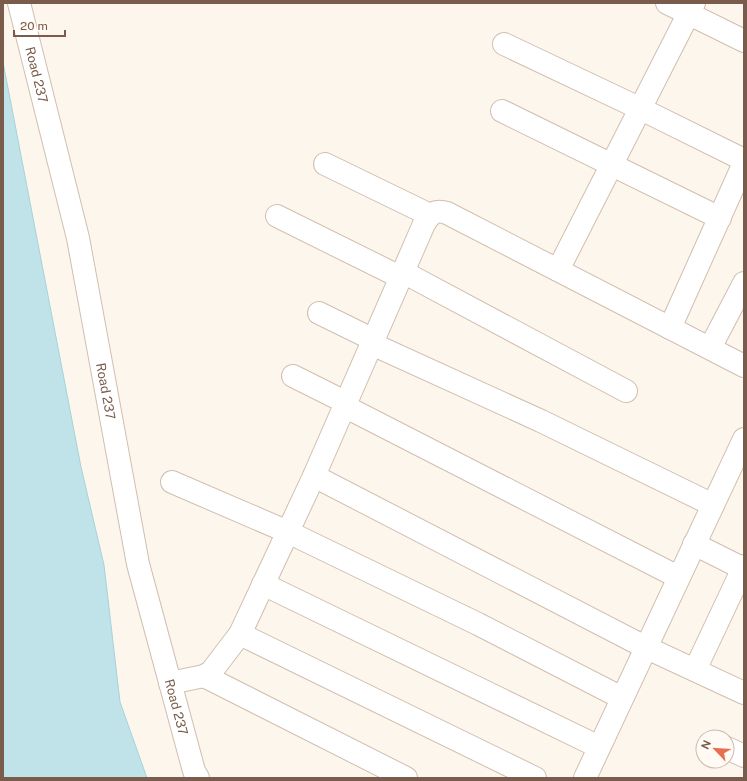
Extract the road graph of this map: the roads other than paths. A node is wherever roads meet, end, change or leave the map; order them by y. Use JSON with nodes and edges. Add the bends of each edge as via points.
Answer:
{"nodes":[{"id":1,"x":19,"y":3,"type":"edge"},
{"id":2,"x":667,"y":3,"type":"edge"},
{"id":3,"x":691,"y":8,"type":"edge"},
{"id":4,"x":744,"y":41,"type":"edge"},
{"id":5,"x":504,"y":44,"type":"dead end"},
{"id":6,"x":639,"y":108,"type":"junction"},
{"id":7,"x":502,"y":111,"type":"dead end"},
{"id":8,"x":744,"y":162,"type":"edge"},
{"id":9,"x":325,"y":164,"type":"dead end"},
{"id":10,"x":611,"y":164,"type":"junction"},
{"id":11,"x":430,"y":215,"type":"junction"},
{"id":12,"x":277,"y":216,"type":"dead end"},
{"id":13,"x":720,"y":218,"type":"junction"},
{"id":14,"x":558,"y":270,"type":"junction"},
{"id":15,"x":402,"y":274,"type":"junction"},
{"id":16,"x":744,"y":284,"type":"edge"},
{"id":17,"x":319,"y":313,"type":"dead end"},
{"id":18,"x":670,"y":328,"type":"junction"},
{"id":19,"x":373,"y":342,"type":"junction"},
{"id":20,"x":710,"y":348,"type":"junction"},
{"id":21,"x":744,"y":366,"type":"edge"},
{"id":22,"x":293,"y":376,"type":"dead end"},
{"id":23,"x":626,"y":391,"type":"dead end"},
{"id":24,"x":344,"y":404,"type":"junction"},
{"id":25,"x":744,"y":439,"type":"edge"},
{"id":26,"x":314,"y":476,"type":"junction"},
{"id":27,"x":172,"y":482,"type":"dead end"},
{"id":28,"x":713,"y":505,"type":"junction"},
{"id":29,"x":288,"y":532,"type":"junction"},
{"id":30,"x":694,"y":544,"type":"junction"},
{"id":31,"x":744,"y":568,"type":"edge"},
{"id":32,"x":678,"y":577,"type":"junction"},
{"id":33,"x":263,"y":584,"type":"junction"},
{"id":34,"x":240,"y":634,"type":"junction"},
{"id":35,"x":645,"y":647,"type":"junction"},
{"id":36,"x":695,"y":670,"type":"junction"},
{"id":37,"x":204,"y":676,"type":"junction"},
{"id":38,"x":170,"y":683,"type":"junction"},
{"id":39,"x":744,"y":693,"type":"edge"},
{"id":40,"x":622,"y":698,"type":"junction"},
{"id":41,"x":599,"y":747,"type":"junction"},
{"id":42,"x":198,"y":778,"type":"edge"},
{"id":43,"x":406,"y":778,"type":"edge"},
{"id":44,"x":535,"y":778,"type":"edge"},
{"id":45,"x":585,"y":778,"type":"edge"}],
"edges":[{"from":1,"to":38,"type":"street","name":"Road 237","via":[[78,238],[138,564]]},
{"from":2,"to":3,"type":"street"},
{"from":3,"to":4,"type":"street"},
{"from":3,"to":6,"type":"street"},
{"from":5,"to":6,"type":"street"},
{"from":6,"to":8,"type":"street"},
{"from":6,"to":10,"type":"street"},
{"from":7,"to":10,"type":"street"},
{"from":8,"to":13,"type":"street"},
{"from":9,"to":11,"type":"street"},
{"from":10,"to":13,"type":"street"},
{"from":10,"to":14,"type":"street"},
{"from":11,"to":14,"type":"street","via":[[439,210],[447,213]]},
{"from":11,"to":15,"type":"street"},
{"from":12,"to":15,"type":"street"},
{"from":13,"to":18,"type":"street"},
{"from":14,"to":18,"type":"street"},
{"from":15,"to":19,"type":"street"},
{"from":15,"to":23,"type":"street"},
{"from":16,"to":20,"type":"street"},
{"from":17,"to":19,"type":"street"},
{"from":18,"to":20,"type":"street"},
{"from":19,"to":24,"type":"street"},
{"from":19,"to":28,"type":"street"},
{"from":20,"to":21,"type":"street"},
{"from":22,"to":24,"type":"street"},
{"from":24,"to":26,"type":"street"},
{"from":24,"to":32,"type":"street"},
{"from":25,"to":28,"type":"street"},
{"from":26,"to":29,"type":"street"},
{"from":26,"to":35,"type":"street"},
{"from":27,"to":29,"type":"street"},
{"from":28,"to":30,"type":"street"},
{"from":29,"to":33,"type":"street"},
{"from":29,"to":40,"type":"street","via":[[478,624]]},
{"from":30,"to":31,"type":"street"},
{"from":30,"to":32,"type":"street"},
{"from":31,"to":36,"type":"street"},
{"from":32,"to":35,"type":"street"},
{"from":33,"to":34,"type":"street"},
{"from":33,"to":41,"type":"street"},
{"from":34,"to":37,"type":"street","via":[[211,672]]},
{"from":34,"to":44,"type":"street"},
{"from":35,"to":36,"type":"street"},
{"from":35,"to":40,"type":"street"},
{"from":36,"to":39,"type":"street"},
{"from":37,"to":38,"type":"street"},
{"from":37,"to":43,"type":"street"},
{"from":38,"to":42,"type":"street","name":"Road 237","via":[[194,772]]},
{"from":40,"to":41,"type":"street"},
{"from":41,"to":45,"type":"street"}]}
